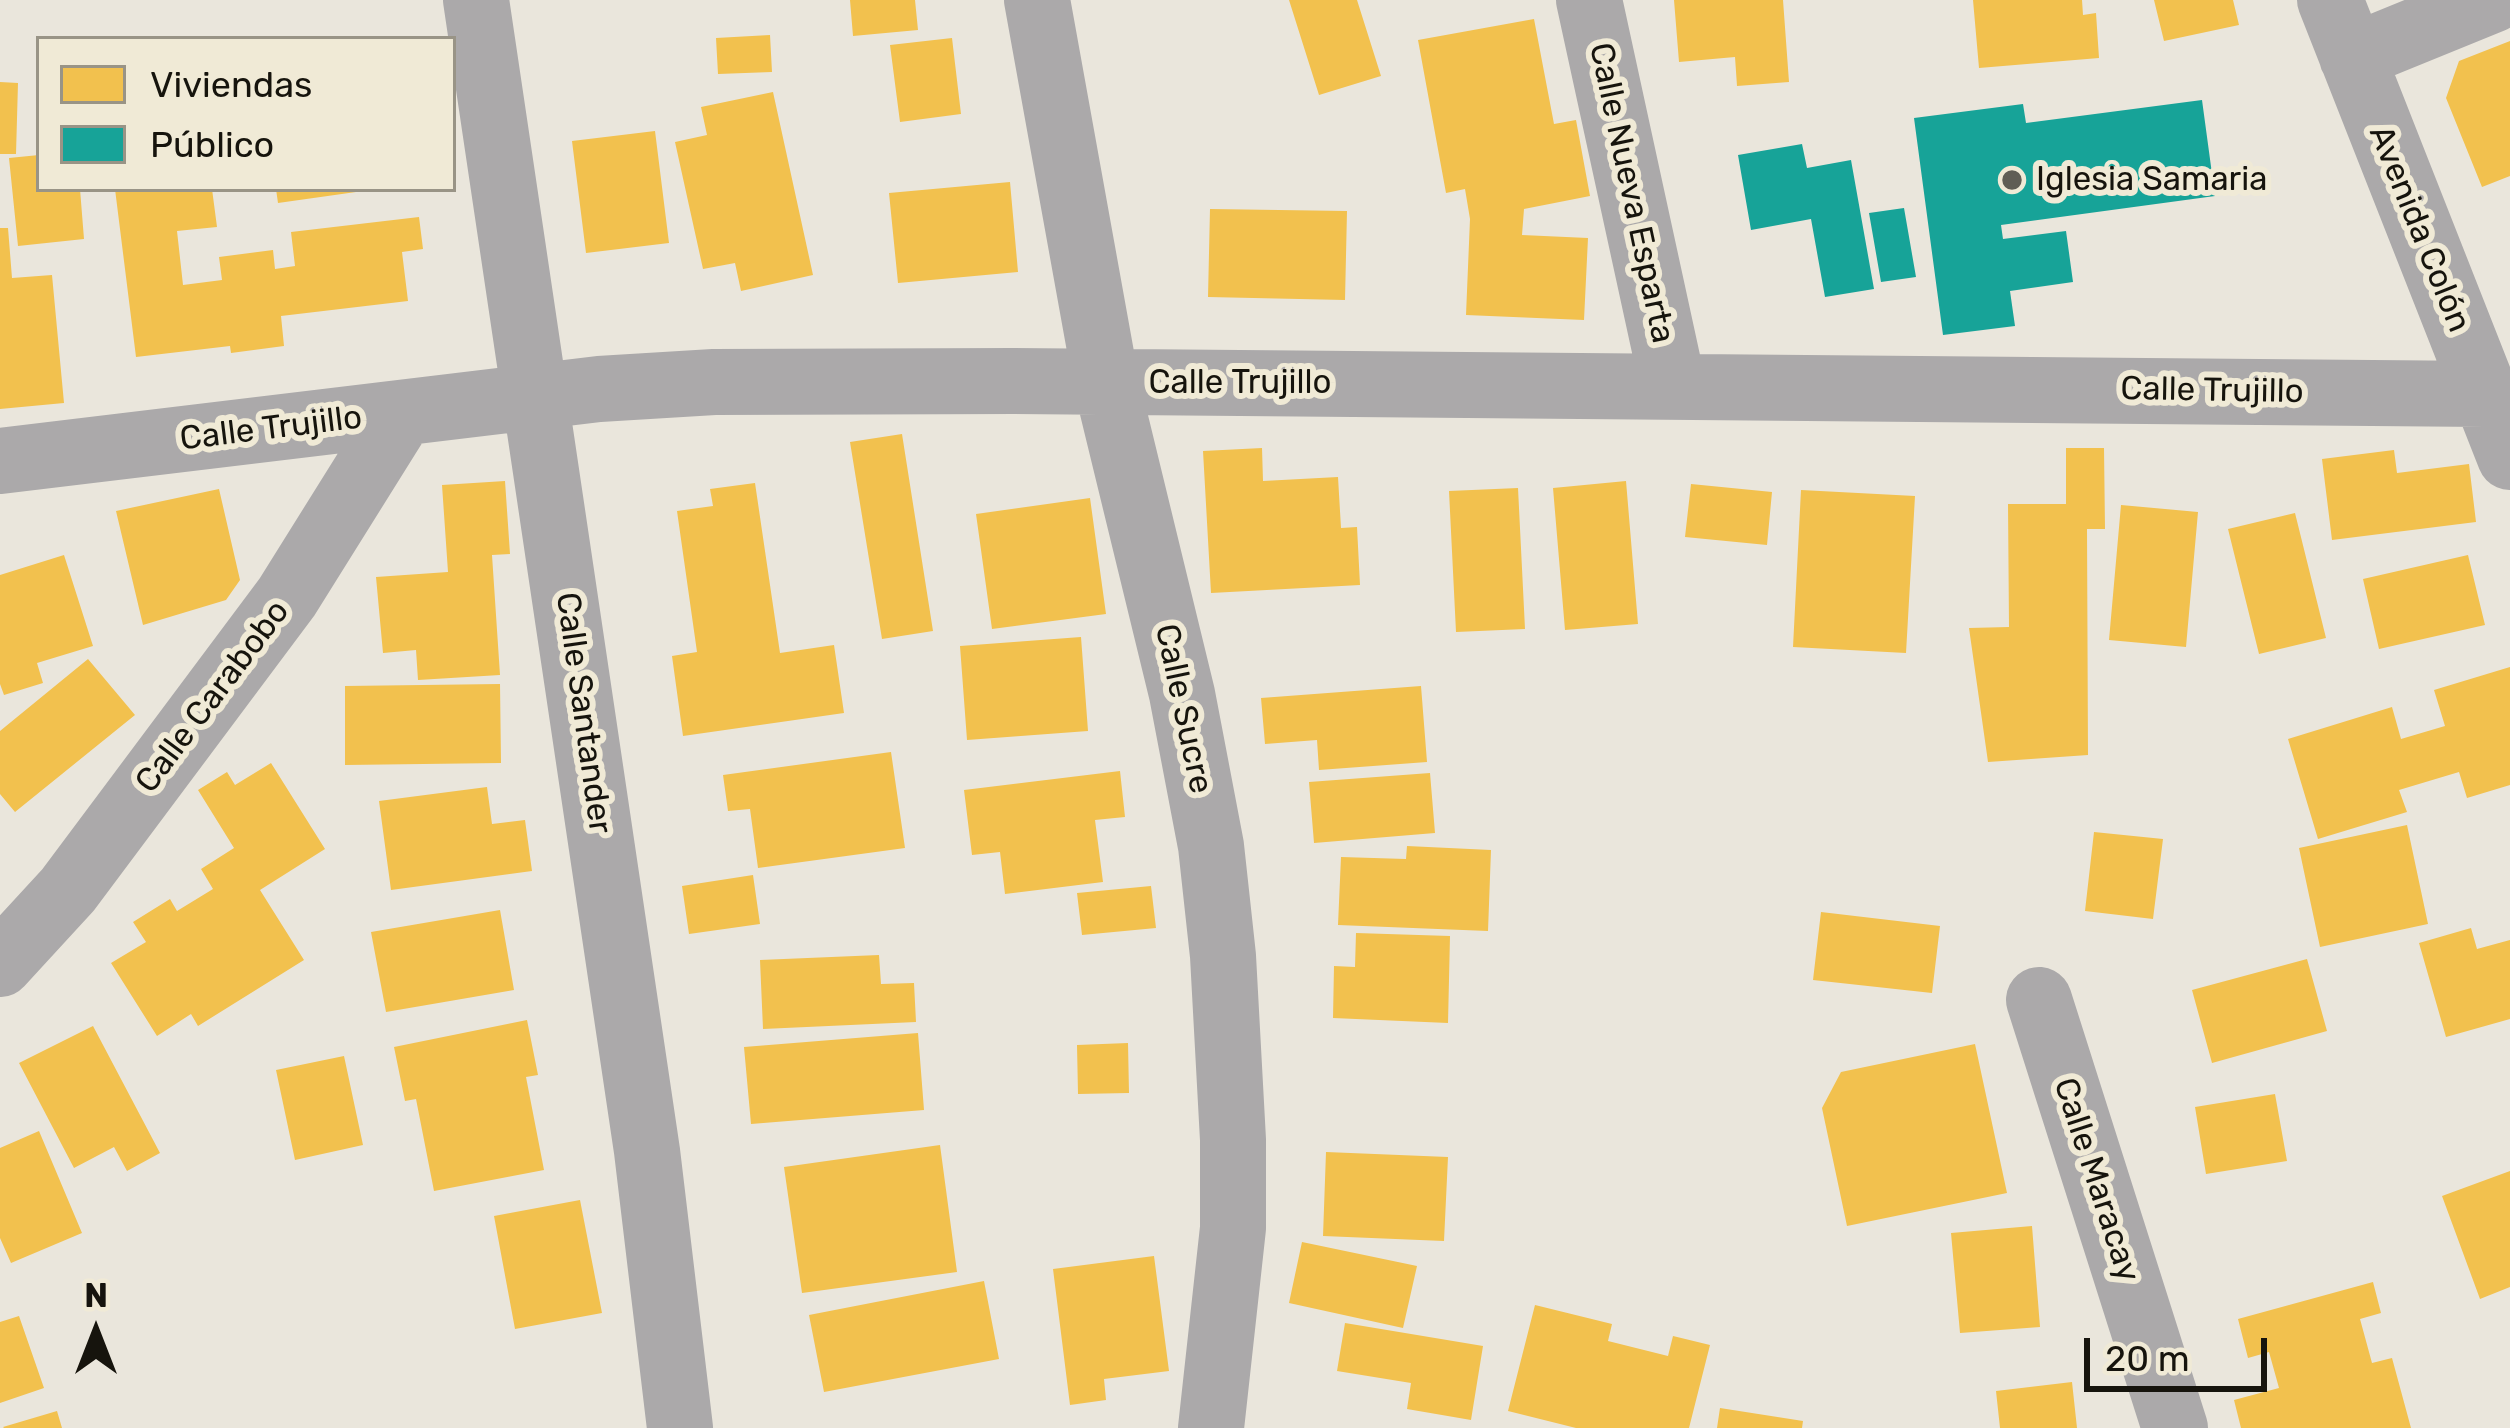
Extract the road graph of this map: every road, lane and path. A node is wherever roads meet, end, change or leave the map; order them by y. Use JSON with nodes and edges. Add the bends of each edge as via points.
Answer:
{"nodes":[{"id":1,"x":476,"y":0,"type":"edge"},
{"id":2,"x":1037,"y":0,"type":"edge"},
{"id":3,"x":1589,"y":0,"type":"edge"},
{"id":4,"x":2492,"y":0,"type":"edge"},
{"id":5,"x":2341,"y":29,"type":"edge"},
{"id":6,"x":1106,"y":382,"type":"junction"},
{"id":7,"x":1672,"y":386,"type":"junction"},
{"id":8,"x":2485,"y":394,"type":"junction"},
{"id":9,"x":537,"y":396,"type":"junction"},
{"id":10,"x":402,"y":413,"type":"junction"},
{"id":11,"x":2510,"y":457,"type":"edge"},
{"id":12,"x":0,"y":461,"type":"edge"},
{"id":13,"x":0,"y":964,"type":"edge"},
{"id":14,"x":2039,"y":1000,"type":"dead end"},
{"id":15,"x":680,"y":1428,"type":"edge"},
{"id":16,"x":1211,"y":1428,"type":"edge"},
{"id":17,"x":2175,"y":1428,"type":"edge"}],
"edges":[{"from":1,"to":9,"type":"street","name":"Calle Santander"},
{"from":2,"to":6,"type":"street","name":"Calle Sucre"},
{"from":3,"to":7,"type":"street","name":"Calle Nueva Esparta"},
{"from":4,"to":5,"type":"street"},
{"from":5,"to":8,"type":"street","name":"Avenida Colón"},
{"from":6,"to":7,"type":"street","name":"Calle Trujillo"},
{"from":6,"to":9,"type":"street","name":"Calle Trujillo","via":[[714,382]]},
{"from":6,"to":16,"type":"street","name":"Calle Sucre","via":[[1200,778],[1223,956],[1233,1228]]},
{"from":7,"to":8,"type":"street","name":"Calle Trujillo"},
{"from":8,"to":11,"type":"street","name":"Avenida Colón"},
{"from":9,"to":10,"type":"street","name":"Calle Trujillo"},
{"from":9,"to":15,"type":"street","name":"Calle Santander"},
{"from":10,"to":12,"type":"street","name":"Calle Trujillo"},
{"from":10,"to":13,"type":"street","name":"Calle Carabobo","via":[[274,615],[68,890]]},
{"from":14,"to":17,"type":"street","name":"Calle Maracay"}]}
